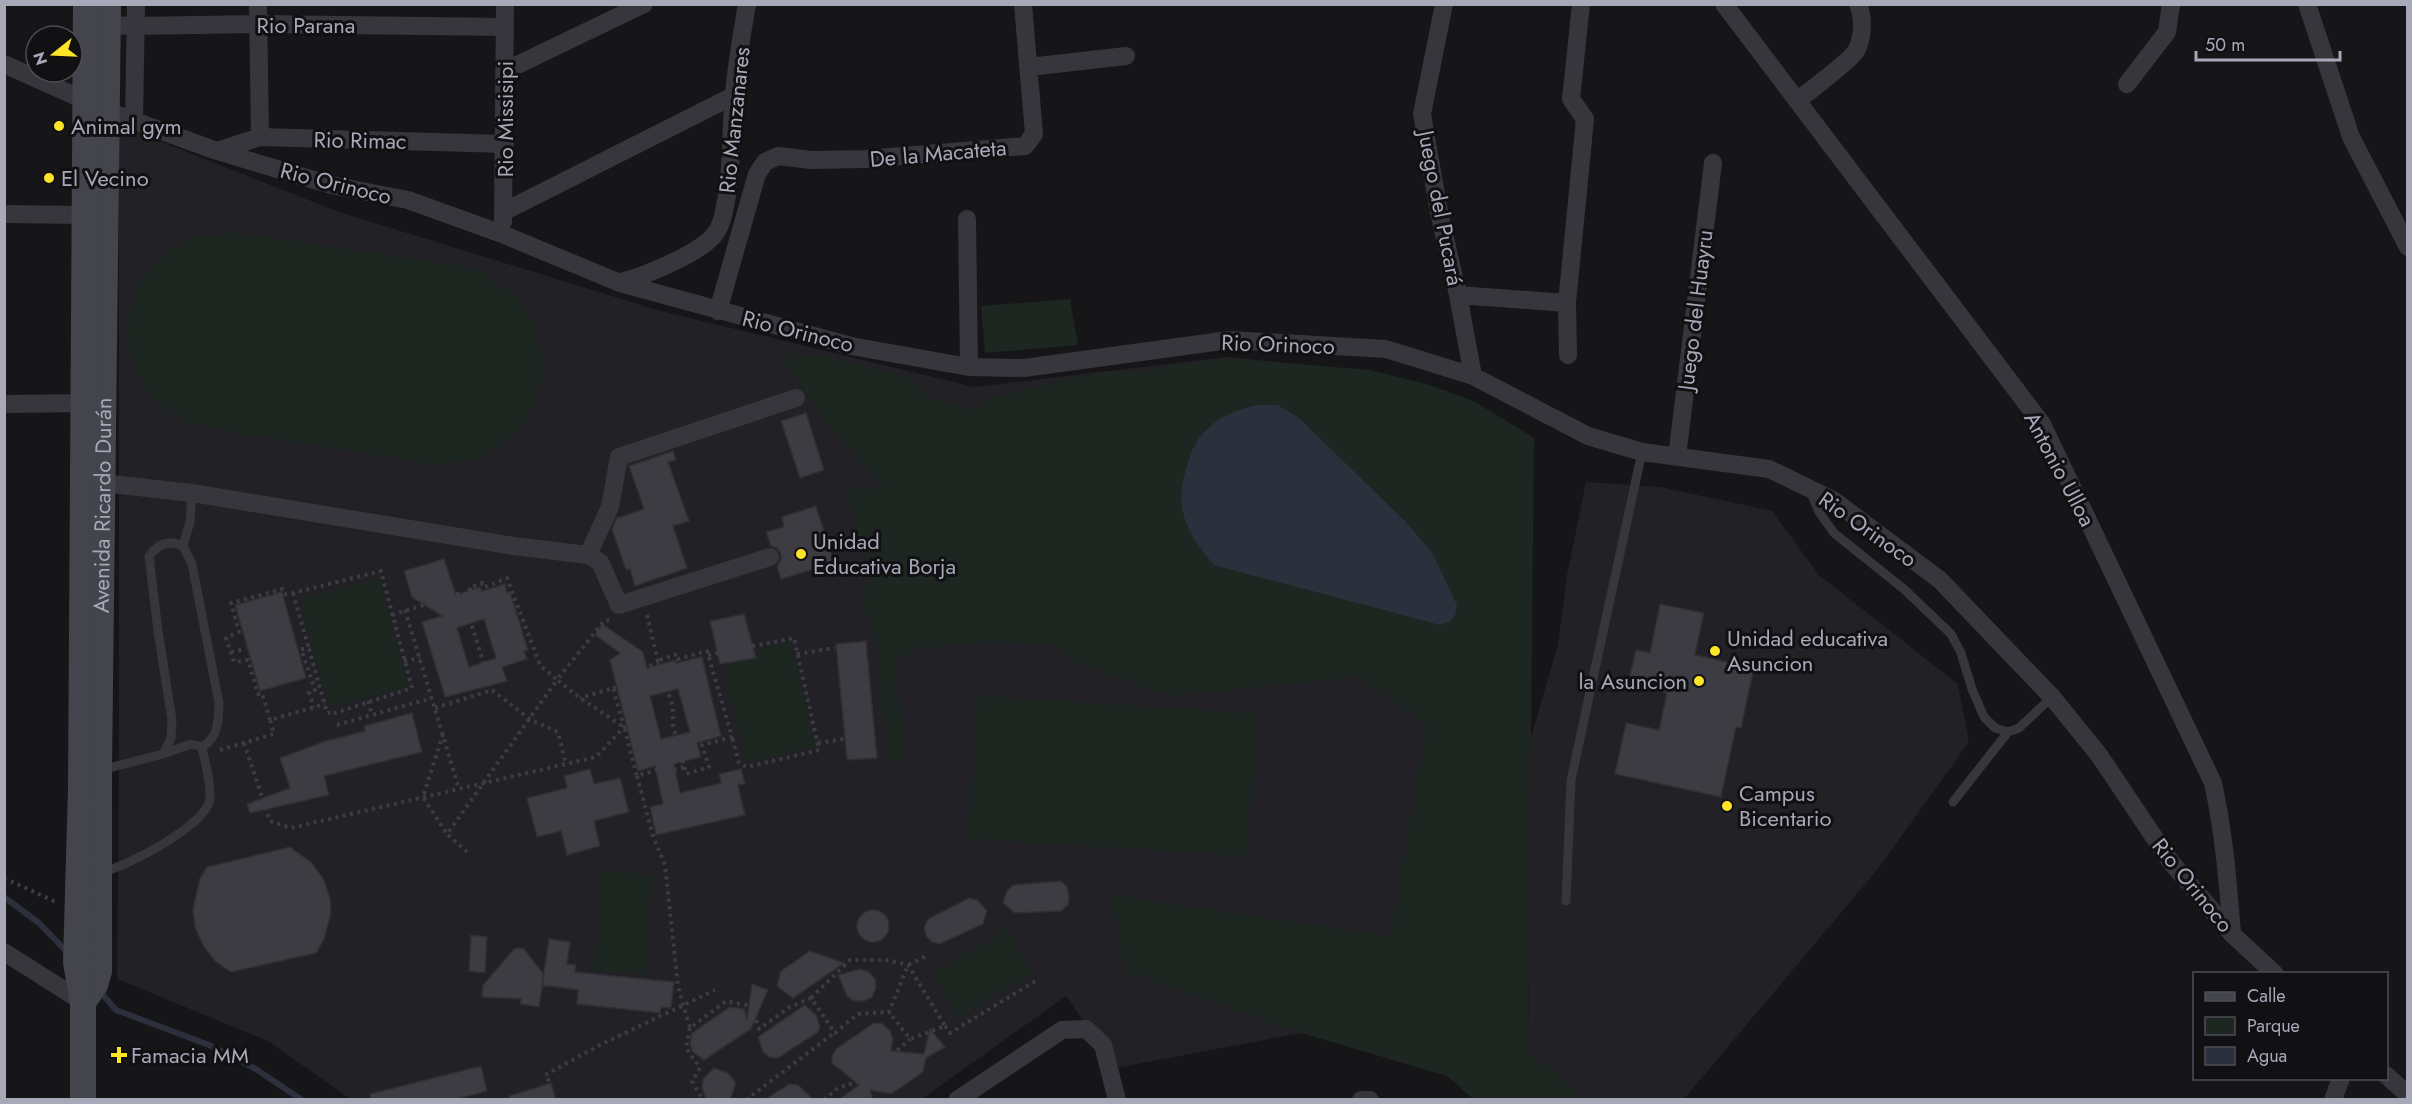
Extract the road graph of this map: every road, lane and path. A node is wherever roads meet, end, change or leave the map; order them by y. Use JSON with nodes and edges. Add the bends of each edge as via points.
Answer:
{"nodes":[{"id":1,"x":86,"y":4,"type":"edge"},
{"id":2,"x":136,"y":4,"type":"edge"},
{"id":3,"x":258,"y":4,"type":"edge"},
{"id":4,"x":505,"y":4,"type":"edge"},
{"id":5,"x":644,"y":4,"type":"edge"},
{"id":6,"x":747,"y":4,"type":"edge"},
{"id":7,"x":1023,"y":4,"type":"edge"},
{"id":8,"x":1444,"y":4,"type":"edge"},
{"id":9,"x":1581,"y":4,"type":"edge"},
{"id":10,"x":1724,"y":4,"type":"edge"},
{"id":11,"x":1858,"y":4,"type":"edge"},
{"id":12,"x":2171,"y":4,"type":"edge"},
{"id":13,"x":2307,"y":4,"type":"edge"},
{"id":14,"x":108,"y":15,"type":"edge"},
{"id":15,"x":259,"y":24,"type":"junction"},
{"id":16,"x":135,"y":26,"type":"junction"},
{"id":17,"x":505,"y":27,"type":"junction"},
{"id":18,"x":1125,"y":56,"type":"dead end"},
{"id":19,"x":4,"y":64,"type":"edge"},
{"id":20,"x":1029,"y":67,"type":"junction"},
{"id":21,"x":505,"y":70,"type":"junction"},
{"id":22,"x":2127,"y":84,"type":"dead end"},
{"id":23,"x":734,"y":96,"type":"junction"},
{"id":24,"x":1797,"y":101,"type":"junction"},
{"id":25,"x":95,"y":106,"type":"junction"},
{"id":26,"x":134,"y":120,"type":"junction"},
{"id":27,"x":260,"y":137,"type":"junction"},
{"id":28,"x":505,"y":144,"type":"junction"},
{"id":29,"x":217,"y":151,"type":"junction"},
{"id":30,"x":778,"y":156,"type":"joint"},
{"id":31,"x":1713,"y":163,"type":"dead end"},
{"id":32,"x":505,"y":211,"type":"junction"},
{"id":33,"x":4,"y":214,"type":"edge"},
{"id":34,"x":84,"y":215,"type":"junction"},
{"id":35,"x":967,"y":219,"type":"dead end"},
{"id":36,"x":502,"y":234,"type":"junction"},
{"id":37,"x":2408,"y":247,"type":"edge"},
{"id":38,"x":620,"y":283,"type":"junction"},
{"id":39,"x":1458,"y":295,"type":"junction"},
{"id":40,"x":1567,"y":303,"type":"junction"},
{"id":41,"x":718,"y":311,"type":"junction"},
{"id":42,"x":1568,"y":355,"type":"dead end"},
{"id":43,"x":969,"y":367,"type":"junction"},
{"id":44,"x":1473,"y":376,"type":"junction"},
{"id":45,"x":796,"y":398,"type":"dead end"},
{"id":46,"x":93,"y":403,"type":"junction"},
{"id":47,"x":4,"y":404,"type":"edge"},
{"id":48,"x":1642,"y":452,"type":"junction"},
{"id":49,"x":1677,"y":457,"type":"junction"},
{"id":50,"x":103,"y":483,"type":"junction"},
{"id":51,"x":1809,"y":488,"type":"junction"},
{"id":52,"x":192,"y":493,"type":"junction"},
{"id":53,"x":183,"y":546,"type":"junction"},
{"id":54,"x":588,"y":555,"type":"junction"},
{"id":55,"x":770,"y":557,"type":"dead end"},
{"id":56,"x":294,"y":593,"type":"junction"},
{"id":57,"x":463,"y":597,"type":"junction"},
{"id":58,"x":405,"y":610,"type":"junction"},
{"id":59,"x":646,"y":610,"type":"dead end"},
{"id":60,"x":392,"y":615,"type":"junction"},
{"id":61,"x":615,"y":618,"type":"dead end"},
{"id":62,"x":835,"y":648,"type":"dead end"},
{"id":63,"x":246,"y":649,"type":"dead end"},
{"id":64,"x":309,"y":649,"type":"junction"},
{"id":65,"x":231,"y":652,"type":"junction"},
{"id":66,"x":797,"y":654,"type":"junction"},
{"id":67,"x":708,"y":656,"type":"junction"},
{"id":68,"x":420,"y":658,"type":"junction"},
{"id":69,"x":404,"y":662,"type":"junction"},
{"id":70,"x":658,"y":662,"type":"junction"},
{"id":71,"x":557,"y":680,"type":"junction"},
{"id":72,"x":613,"y":688,"type":"junction"},
{"id":73,"x":492,"y":690,"type":"junction"},
{"id":74,"x":2052,"y":697,"type":"junction"},
{"id":75,"x":432,"y":698,"type":"junction"},
{"id":76,"x":580,"y":698,"type":"junction"},
{"id":77,"x":368,"y":701,"type":"junction"},
{"id":78,"x":325,"y":704,"type":"junction"},
{"id":79,"x":435,"y":708,"type":"junction"},
{"id":80,"x":372,"y":715,"type":"junction"},
{"id":81,"x":270,"y":720,"type":"dead end"},
{"id":82,"x":531,"y":720,"type":"junction"},
{"id":83,"x":337,"y":725,"type":"dead end"},
{"id":84,"x":624,"y":727,"type":"junction"},
{"id":85,"x":2008,"y":732,"type":"junction"},
{"id":86,"x":443,"y":734,"type":"junction"},
{"id":87,"x":732,"y":737,"type":"junction"},
{"id":88,"x":844,"y":739,"type":"dead end"},
{"id":89,"x":244,"y":743,"type":"dead end"},
{"id":90,"x":818,"y":743,"type":"junction"},
{"id":91,"x":202,"y":747,"type":"junction"},
{"id":92,"x":163,"y":753,"type":"junction"},
{"id":93,"x":566,"y":764,"type":"junction"},
{"id":94,"x":684,"y":767,"type":"junction"},
{"id":95,"x":90,"y":773,"type":"junction"},
{"id":96,"x":637,"y":776,"type":"junction"},
{"id":97,"x":483,"y":783,"type":"junction"},
{"id":98,"x":459,"y":789,"type":"junction"},
{"id":99,"x":423,"y":797,"type":"junction"},
{"id":100,"x":1953,"y":802,"type":"dead end"},
{"id":101,"x":447,"y":834,"type":"junction"},
{"id":102,"x":467,"y":852,"type":"dead end"},
{"id":103,"x":90,"y":875,"type":"junction"},
{"id":104,"x":4,"y":878,"type":"edge"},
{"id":105,"x":1566,"y":901,"type":"dead end"},
{"id":106,"x":78,"y":912,"type":"junction"},
{"id":107,"x":2232,"y":934,"type":"junction"},
{"id":108,"x":928,"y":956,"type":"dead end"},
{"id":109,"x":8,"y":960,"type":"edge"},
{"id":110,"x":908,"y":965,"type":"junction"},
{"id":111,"x":2273,"y":972,"type":"edge"},
{"id":112,"x":1037,"y":980,"type":"dead end"},
{"id":113,"x":715,"y":990,"type":"dead end"},
{"id":114,"x":811,"y":998,"type":"junction"},
{"id":115,"x":84,"y":1002,"type":"junction"},
{"id":116,"x":683,"y":1008,"type":"junction"},
{"id":117,"x":889,"y":1012,"type":"junction"},
{"id":118,"x":945,"y":1026,"type":"junction"},
{"id":119,"x":690,"y":1028,"type":"junction"},
{"id":120,"x":835,"y":1033,"type":"junction"},
{"id":121,"x":910,"y":1039,"type":"junction"},
{"id":122,"x":2388,"y":1077,"type":"edge"},
{"id":123,"x":2340,"y":1080,"type":"edge"},
{"id":124,"x":549,"y":1081,"type":"dead end"},
{"id":125,"x":2408,"y":1095,"type":"edge"},
{"id":126,"x":83,"y":1100,"type":"edge"},
{"id":127,"x":703,"y":1100,"type":"edge"},
{"id":128,"x":746,"y":1100,"type":"edge"},
{"id":129,"x":824,"y":1100,"type":"edge"},
{"id":130,"x":957,"y":1100,"type":"edge"},
{"id":131,"x":1117,"y":1100,"type":"edge"},
{"id":132,"x":1361,"y":1100,"type":"edge"},
{"id":133,"x":1370,"y":1100,"type":"edge"},
{"id":134,"x":2333,"y":1100,"type":"edge"}],
"edges":[{"from":1,"to":25,"type":"street","name":"Avenida Ricardo Durán"},
{"from":2,"to":16,"type":"street"},
{"from":3,"to":15,"type":"street"},
{"from":4,"to":17,"type":"street","name":"Rio Missisipi"},
{"from":5,"to":21,"type":"street"},
{"from":6,"to":23,"type":"street","name":"Rio Manzanares"},
{"from":7,"to":20,"type":"street","name":"De la Macateta"},
{"from":8,"to":39,"type":"street","name":"Juego del Pucará","via":[[1422,114]]},
{"from":9,"to":40,"type":"street","via":[[1571,99],[1585,119]]},
{"from":10,"to":24,"type":"street","name":"Antonio Ulloa"},
{"from":11,"to":24,"type":"street","via":[[1862,32],[1855,52]]},
{"from":12,"to":22,"type":"street","via":[[2167,32]]},
{"from":13,"to":37,"type":"street","via":[[2350,137]]},
{"from":14,"to":16,"type":"street","name":"Rio Parana"},
{"from":14,"to":25,"type":"street","name":"Avenida Ricardo Durán"},
{"from":15,"to":16,"type":"street","name":"Rio Parana"},
{"from":15,"to":17,"type":"street","name":"Rio Parana"},
{"from":15,"to":27,"type":"street"},
{"from":16,"to":26,"type":"street"},
{"from":17,"to":21,"type":"street","name":"Rio Missisipi"},
{"from":18,"to":20,"type":"street"},
{"from":19,"to":25,"type":"street","name":"Rio Orinoco"},
{"from":20,"to":30,"type":"street","name":"De la Macateta","via":[[1034,134],[1025,146],[866,159]]},
{"from":21,"to":28,"type":"street","name":"Rio Missisipi"},
{"from":23,"to":32,"type":"street"},
{"from":23,"to":38,"type":"street","name":"Rio Manzanares","via":[[732,172],[717,233],[702,246],[663,267]]},
{"from":24,"to":107,"type":"street","name":"Antonio Ulloa","via":[[2042,424],[2213,783],[2226,855]]},
{"from":25,"to":26,"type":"street","name":"Rio Orinoco"},
{"from":25,"to":34,"type":"street","name":"Avenida Ricardo Durán"},
{"from":25,"to":46,"type":"street","name":"Avenida Ricardo Durán"},
{"from":26,"to":29,"type":"street","name":"Rio Orinoco"},
{"from":27,"to":28,"type":"street","name":"Rio Rimac"},
{"from":27,"to":29,"type":"street","name":"Rio Rimac"},
{"from":28,"to":32,"type":"street","name":"Rio Missisipi"},
{"from":29,"to":36,"type":"street","name":"Rio Orinoco","via":[[331,185],[408,200]]},
{"from":30,"to":41,"type":"street","name":"Rio Manzanares","via":[[765,162],[757,174]]},
{"from":31,"to":49,"type":"street","name":"Juego del Huayru"},
{"from":32,"to":36,"type":"street","name":"Rio Missisipi"},
{"from":33,"to":34,"type":"street"},
{"from":34,"to":46,"type":"street","name":"Avenida Ricardo Durán"},
{"from":35,"to":43,"type":"street"},
{"from":36,"to":38,"type":"street","name":"Rio Orinoco"},
{"from":38,"to":41,"type":"street","name":"Rio Orinoco"},
{"from":39,"to":40,"type":"street"},
{"from":39,"to":44,"type":"street","name":"Juego del Pucará"},
{"from":40,"to":42,"type":"street"},
{"from":41,"to":43,"type":"street","name":"Rio Orinoco","via":[[851,346]]},
{"from":43,"to":44,"type":"street","name":"Rio Orinoco","via":[[1024,368],[1229,340],[1386,349]]},
{"from":44,"to":48,"type":"street","name":"Rio Orinoco","via":[[1588,436]]},
{"from":45,"to":54,"type":"street","via":[[619,457],[610,507]]},
{"from":46,"to":47,"type":"street"},
{"from":46,"to":50,"type":"street","name":"Avenida Ricardo Durán"},
{"from":46,"to":95,"type":"street","name":"Avenida Ricardo Durán"},
{"from":48,"to":49,"type":"street","name":"Rio Orinoco"},
{"from":48,"to":105,"type":"lane","via":[[1571,780]]},
{"from":49,"to":51,"type":"street","name":"Rio Orinoco","via":[[1769,469]]},
{"from":50,"to":52,"type":"street"},
{"from":50,"to":95,"type":"street","name":"Avenida Ricardo Durán"},
{"from":51,"to":74,"type":"street","name":"Rio Orinoco","via":[[1833,500],[1940,580]]},
{"from":51,"to":85,"type":"lane","via":[[1819,512],[1834,532],[1951,634],[1984,717],[1995,728]]},
{"from":52,"to":53,"type":"lane"},
{"from":52,"to":54,"type":"street"},
{"from":53,"to":91,"type":"lane","via":[[192,564],[219,703],[218,727],[213,739]]},
{"from":53,"to":92,"type":"lane","via":[[169,542],[156,547],[149,556],[172,720],[171,738]]},
{"from":54,"to":55,"type":"street","via":[[600,562],[619,606]]},
{"from":56,"to":60,"type":"path","via":[[381,571]]},
{"from":56,"to":64,"type":"path"},
{"from":56,"to":65,"type":"path","via":[[285,594],[283,589],[231,603],[239,632],[226,638]]},
{"from":57,"to":58,"type":"path","via":[[458,594]]},
{"from":57,"to":71,"type":"path","via":[[472,594],[469,588],[507,578],[540,665]]},
{"from":57,"to":73,"type":"path"},
{"from":58,"to":60,"type":"path"},
{"from":58,"to":68,"type":"path"},
{"from":59,"to":70,"type":"path"},
{"from":60,"to":69,"type":"path"},
{"from":61,"to":71,"type":"path","via":[[604,621]]},
{"from":62,"to":66,"type":"path"},
{"from":63,"to":65,"type":"path"},
{"from":64,"to":78,"type":"path"},
{"from":64,"to":78,"type":"path","via":[[301,649],[315,690],[309,692],[314,707]]},
{"from":65,"to":81,"type":"path","via":[[234,662],[248,660]]},
{"from":66,"to":67,"type":"path","via":[[794,638]]},
{"from":66,"to":90,"type":"path"},
{"from":67,"to":70,"type":"path","via":[[707,651],[678,659],[677,654]]},
{"from":67,"to":87,"type":"path"},
{"from":68,"to":69,"type":"path"},
{"from":68,"to":75,"type":"path"},
{"from":69,"to":77,"type":"path","via":[[412,687]]},
{"from":70,"to":72,"type":"path","via":[[634,670],[637,681]]},
{"from":70,"to":94,"type":"path","via":[[673,707],[673,726]]},
{"from":71,"to":76,"type":"path"},
{"from":71,"to":82,"type":"path"},
{"from":72,"to":76,"type":"path"},
{"from":72,"to":84,"type":"path"},
{"from":73,"to":79,"type":"path"},
{"from":73,"to":82,"type":"path"},
{"from":74,"to":85,"type":"lane","via":[[2019,728]]},
{"from":74,"to":107,"type":"street","name":"Rio Orinoco","via":[[2099,755],[2170,861]]},
{"from":75,"to":79,"type":"path"},
{"from":75,"to":80,"type":"path"},
{"from":76,"to":84,"type":"path"},
{"from":77,"to":78,"type":"path","via":[[332,714],[327,713]]},
{"from":77,"to":80,"type":"path"},
{"from":79,"to":86,"type":"path"},
{"from":80,"to":83,"type":"path"},
{"from":82,"to":93,"type":"path","via":[[558,732]]},
{"from":82,"to":97,"type":"path"},
{"from":84,"to":93,"type":"path","via":[[596,757]]},
{"from":84,"to":96,"type":"path"},
{"from":85,"to":100,"type":"lane"},
{"from":86,"to":98,"type":"path"},
{"from":86,"to":99,"type":"path"},
{"from":87,"to":90,"type":"path","via":[[739,763],[747,767],[819,750]]},
{"from":87,"to":94,"type":"path","via":[[702,745],[709,767],[686,774]]},
{"from":88,"to":90,"type":"path"},
{"from":89,"to":99,"type":"path","via":[[270,821],[291,828]]},
{"from":91,"to":92,"type":"lane","via":[[191,744]]},
{"from":91,"to":103,"type":"lane","via":[[210,799],[206,810],[169,840],[118,869]]},
{"from":92,"to":95,"type":"lane"},
{"from":93,"to":97,"type":"path"},
{"from":94,"to":96,"type":"path"},
{"from":95,"to":103,"type":"street","name":"Avenida Ricardo Durán"},
{"from":96,"to":116,"type":"path","via":[[665,865]]},
{"from":97,"to":98,"type":"path"},
{"from":97,"to":101,"type":"path"},
{"from":98,"to":99,"type":"path"},
{"from":99,"to":101,"type":"path"},
{"from":101,"to":102,"type":"path"},
{"from":103,"to":106,"type":"street","name":"Avenida Ricardo Durán"},
{"from":103,"to":115,"type":"street","name":"Avenida Ricardo Durán","via":[[99,971]]},
{"from":104,"to":106,"type":"path"},
{"from":106,"to":115,"type":"street","name":"Avenida Ricardo Durán","via":[[76,962]]},
{"from":107,"to":111,"type":"street","name":"Rio Orinoco"},
{"from":108,"to":110,"type":"path"},
{"from":109,"to":115,"type":"street"},
{"from":110,"to":114,"type":"path","via":[[886,960],[850,960]]},
{"from":110,"to":117,"type":"path"},
{"from":110,"to":118,"type":"path"},
{"from":112,"to":118,"type":"path","via":[[950,1033]]},
{"from":113,"to":116,"type":"path"},
{"from":114,"to":119,"type":"path","via":[[790,1007],[759,1029],[752,1006],[726,1001]]},
{"from":114,"to":120,"type":"path"},
{"from":115,"to":126,"type":"street","name":"Avenida Ricardo Durán"},
{"from":116,"to":119,"type":"path"},
{"from":116,"to":124,"type":"path","via":[[598,1046],[545,1075]]},
{"from":117,"to":120,"type":"path","via":[[858,1014]]},
{"from":117,"to":121,"type":"path"},
{"from":118,"to":121,"type":"path"},
{"from":119,"to":127,"type":"path","via":[[686,1048],[700,1068],[692,1081]]},
{"from":120,"to":128,"type":"path"},
{"from":121,"to":129,"type":"path","via":[[865,1079],[838,1088]]},
{"from":122,"to":125,"type":"street"},
{"from":123,"to":134,"type":"street"},
{"from":130,"to":131,"type":"street","via":[[1062,1030],[1086,1029],[1102,1044]]},
{"from":132,"to":133,"type":"street"}]}
